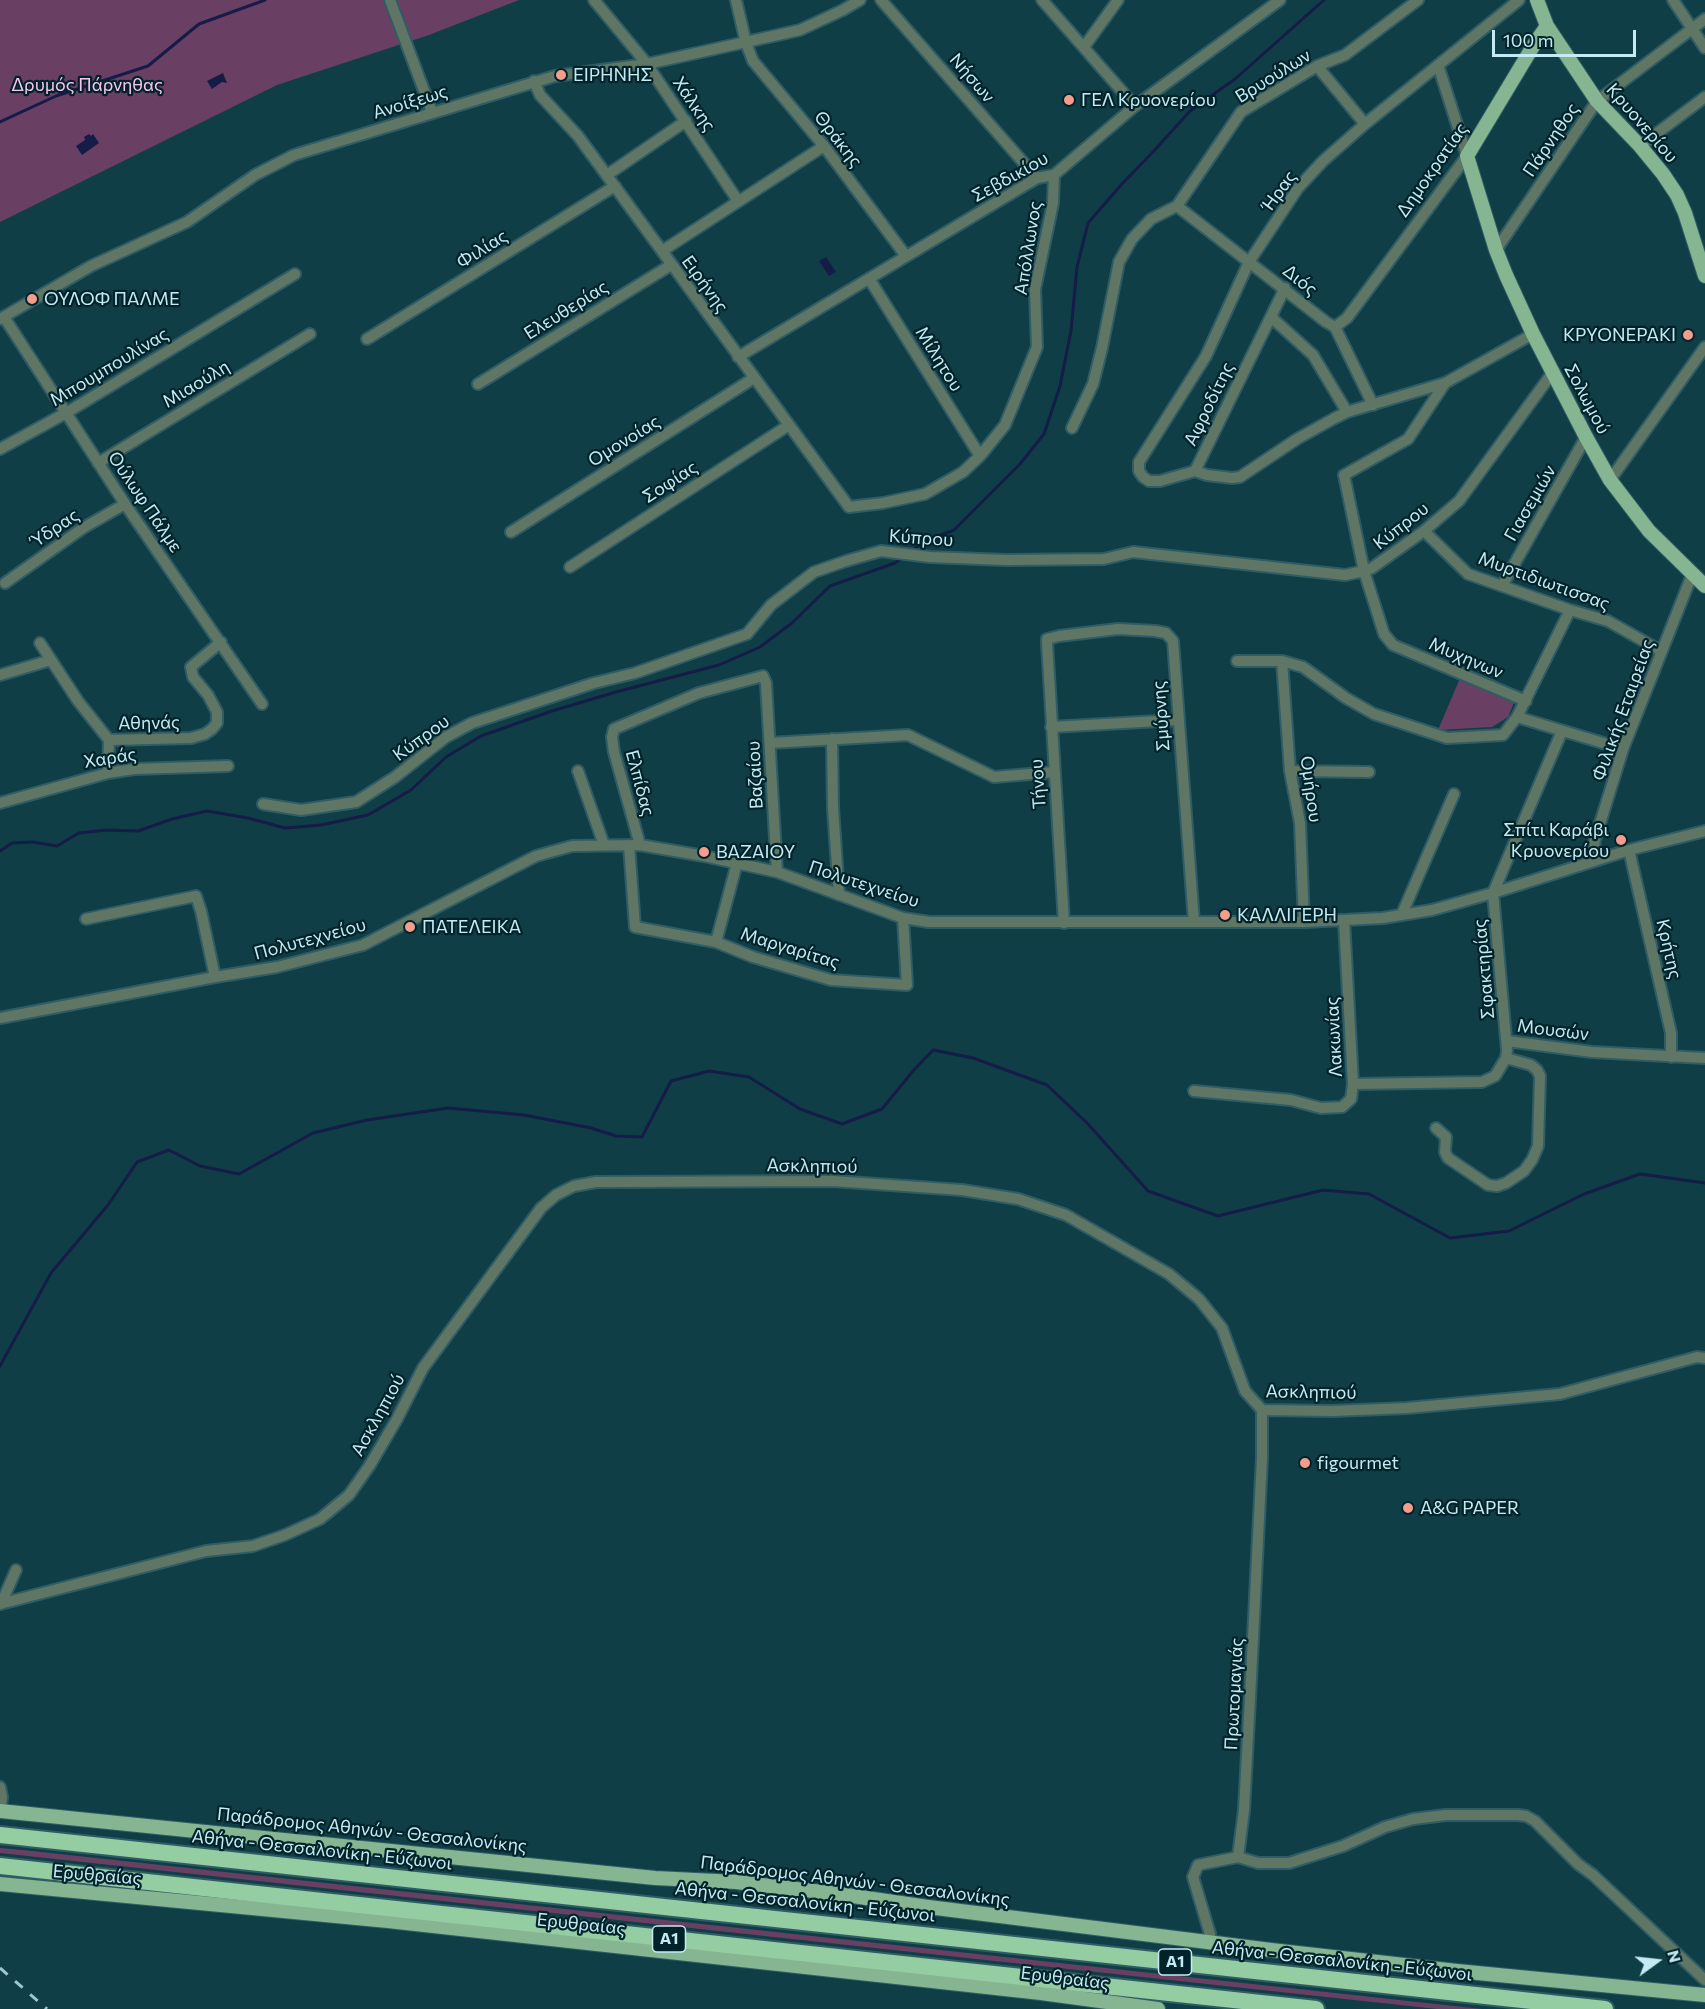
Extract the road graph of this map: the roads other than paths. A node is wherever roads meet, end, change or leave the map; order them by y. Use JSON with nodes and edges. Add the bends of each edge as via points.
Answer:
{"nodes":[{"id":1,"x":390,"y":0,"type":"edge"},
{"id":2,"x":594,"y":0,"type":"edge"},
{"id":3,"x":736,"y":0,"type":"edge"},
{"id":4,"x":860,"y":0,"type":"edge"},
{"id":5,"x":881,"y":0,"type":"edge"},
{"id":6,"x":1042,"y":0,"type":"edge"},
{"id":7,"x":1118,"y":0,"type":"edge"},
{"id":8,"x":1418,"y":0,"type":"edge"},
{"id":9,"x":1519,"y":0,"type":"edge"},
{"id":10,"x":1537,"y":0,"type":"edge"},
{"id":11,"x":1673,"y":0,"type":"edge"},
{"id":12,"x":1276,"y":1,"type":"edge"},
{"id":13,"x":1705,"y":19,"type":"edge"},
{"id":14,"x":1547,"y":26,"type":"junction"},
{"id":15,"x":1692,"y":28,"type":"junction"},
{"id":16,"x":746,"y":43,"type":"junction"},
{"id":17,"x":1084,"y":47,"type":"junction"},
{"id":18,"x":1705,"y":48,"type":"edge"},
{"id":19,"x":647,"y":64,"type":"junction"},
{"id":20,"x":1438,"y":65,"type":"junction"},
{"id":21,"x":1317,"y":66,"type":"junction"},
{"id":22,"x":534,"y":81,"type":"junction"},
{"id":23,"x":1705,"y":98,"type":"edge"},
{"id":24,"x":1597,"y":101,"type":"junction"},
{"id":25,"x":1135,"y":106,"type":"junction"},
{"id":26,"x":432,"y":112,"type":"junction"},
{"id":27,"x":686,"y":122,"type":"junction"},
{"id":28,"x":1365,"y":124,"type":"junction"},
{"id":29,"x":824,"y":146,"type":"junction"},
{"id":30,"x":1640,"y":146,"type":"junction"},
{"id":31,"x":1467,"y":156,"type":"junction"},
{"id":32,"x":607,"y":175,"type":"junction"},
{"id":33,"x":1054,"y":175,"type":"junction"},
{"id":34,"x":1037,"y":178,"type":"junction"},
{"id":35,"x":615,"y":186,"type":"junction"},
{"id":36,"x":738,"y":201,"type":"junction"},
{"id":37,"x":1177,"y":206,"type":"junction"},
{"id":38,"x":1496,"y":250,"type":"junction"},
{"id":39,"x":662,"y":252,"type":"junction"},
{"id":40,"x":906,"y":256,"type":"junction"},
{"id":41,"x":1249,"y":262,"type":"junction"},
{"id":42,"x":671,"y":265,"type":"junction"},
{"id":43,"x":295,"y":274,"type":"dead end"},
{"id":44,"x":1705,"y":276,"type":"edge"},
{"id":45,"x":870,"y":280,"type":"junction"},
{"id":46,"x":1285,"y":288,"type":"junction"},
{"id":47,"x":1270,"y":317,"type":"junction"},
{"id":48,"x":2,"y":318,"type":"edge"},
{"id":49,"x":1335,"y":327,"type":"junction"},
{"id":50,"x":310,"y":334,"type":"dead end"},
{"id":51,"x":1533,"y":334,"type":"junction"},
{"id":52,"x":367,"y":339,"type":"dead end"},
{"id":53,"x":1705,"y":347,"type":"edge"},
{"id":54,"x":738,"y":357,"type":"junction"},
{"id":55,"x":1553,"y":372,"type":"junction"},
{"id":56,"x":754,"y":378,"type":"junction"},
{"id":57,"x":1445,"y":383,"type":"junction"},
{"id":58,"x":478,"y":384,"type":"dead end"},
{"id":59,"x":1373,"y":405,"type":"junction"},
{"id":60,"x":1347,"y":412,"type":"junction"},
{"id":61,"x":66,"y":413,"type":"junction"},
{"id":62,"x":789,"y":425,"type":"junction"},
{"id":63,"x":1072,"y":428,"type":"dead end"},
{"id":64,"x":1586,"y":437,"type":"junction"},
{"id":65,"x":0,"y":449,"type":"edge"},
{"id":66,"x":980,"y":456,"type":"junction"},
{"id":67,"x":1139,"y":462,"type":"joint"},
{"id":68,"x":98,"y":463,"type":"junction"},
{"id":69,"x":1195,"y":471,"type":"junction"},
{"id":70,"x":1610,"y":480,"type":"junction"},
{"id":71,"x":125,"y":504,"type":"junction"},
{"id":72,"x":849,"y":507,"type":"joint"},
{"id":73,"x":1424,"y":531,"type":"junction"},
{"id":74,"x":511,"y":532,"type":"dead end"},
{"id":75,"x":570,"y":567,"type":"dead end"},
{"id":76,"x":1364,"y":571,"type":"junction"},
{"id":77,"x":1692,"y":574,"type":"junction"},
{"id":78,"x":5,"y":583,"type":"dead end"},
{"id":79,"x":1502,"y":586,"type":"junction"},
{"id":80,"x":1705,"y":586,"type":"edge"},
{"id":81,"x":1570,"y":610,"type":"junction"},
{"id":82,"x":220,"y":642,"type":"junction"},
{"id":83,"x":40,"y":643,"type":"dead end"},
{"id":84,"x":1047,"y":643,"type":"joint"},
{"id":85,"x":1661,"y":651,"type":"junction"},
{"id":86,"x":51,"y":660,"type":"junction"},
{"id":87,"x":1282,"y":660,"type":"junction"},
{"id":88,"x":1237,"y":662,"type":"dead end"},
{"id":89,"x":0,"y":675,"type":"edge"},
{"id":90,"x":1526,"y":701,"type":"junction"},
{"id":91,"x":262,"y":704,"type":"dead end"},
{"id":92,"x":1517,"y":717,"type":"junction"},
{"id":93,"x":1177,"y":720,"type":"junction"},
{"id":94,"x":1051,"y":727,"type":"junction"},
{"id":95,"x":614,"y":729,"type":"joint"},
{"id":96,"x":1562,"y":731,"type":"junction"},
{"id":97,"x":832,"y":739,"type":"junction"},
{"id":98,"x":109,"y":740,"type":"junction"},
{"id":99,"x":770,"y":743,"type":"junction"},
{"id":100,"x":1623,"y":749,"type":"junction"},
{"id":101,"x":228,"y":766,"type":"dead end"},
{"id":102,"x":578,"y":771,"type":"dead end"},
{"id":103,"x":1290,"y":771,"type":"junction"},
{"id":104,"x":1054,"y":772,"type":"junction"},
{"id":105,"x":1369,"y":772,"type":"dead end"},
{"id":106,"x":108,"y":773,"type":"junction"},
{"id":107,"x":1454,"y":794,"type":"dead end"},
{"id":108,"x":0,"y":803,"type":"edge"},
{"id":109,"x":263,"y":804,"type":"dead end"},
{"id":110,"x":1705,"y":831,"type":"edge"},
{"id":111,"x":604,"y":845,"type":"junction"},
{"id":112,"x":634,"y":845,"type":"junction"},
{"id":113,"x":1629,"y":850,"type":"junction"},
{"id":114,"x":1598,"y":859,"type":"junction"},
{"id":115,"x":737,"y":863,"type":"junction"},
{"id":116,"x":777,"y":872,"type":"junction"},
{"id":117,"x":1493,"y":893,"type":"junction"},
{"id":118,"x":839,"y":895,"type":"junction"},
{"id":119,"x":1402,"y":914,"type":"junction"},
{"id":120,"x":903,"y":918,"type":"junction"},
{"id":121,"x":86,"y":919,"type":"dead end"},
{"id":122,"x":1344,"y":920,"type":"junction"},
{"id":123,"x":1304,"y":921,"type":"junction"},
{"id":124,"x":1194,"y":922,"type":"junction"},
{"id":125,"x":1064,"y":923,"type":"junction"},
{"id":126,"x":635,"y":927,"type":"joint"},
{"id":127,"x":716,"y":942,"type":"junction"},
{"id":128,"x":215,"y":977,"type":"junction"},
{"id":129,"x":0,"y":1018,"type":"edge"},
{"id":130,"x":1507,"y":1041,"type":"junction"},
{"id":131,"x":1671,"y":1057,"type":"junction"},
{"id":132,"x":1506,"y":1058,"type":"junction"},
{"id":133,"x":1705,"y":1058,"type":"edge"},
{"id":134,"x":1353,"y":1084,"type":"junction"},
{"id":135,"x":1194,"y":1091,"type":"dead end"},
{"id":136,"x":1436,"y":1128,"type":"dead end"},
{"id":137,"x":1705,"y":1358,"type":"edge"},
{"id":138,"x":1262,"y":1410,"type":"junction"},
{"id":139,"x":16,"y":1570,"type":"dead end"},
{"id":140,"x":1,"y":1604,"type":"edge"},
{"id":141,"x":0,"y":1787,"type":"edge"},
{"id":142,"x":0,"y":1811,"type":"edge"},
{"id":143,"x":0,"y":1835,"type":"edge"},
{"id":144,"x":1238,"y":1857,"type":"junction"},
{"id":145,"x":0,"y":1866,"type":"edge"},
{"id":146,"x":0,"y":1884,"type":"edge"},
{"id":147,"x":1210,"y":1942,"type":"junction"},
{"id":148,"x":1705,"y":1980,"type":"edge"},
{"id":149,"x":1705,"y":1995,"type":"edge"},
{"id":150,"x":1158,"y":2009,"type":"edge"},
{"id":151,"x":1317,"y":2009,"type":"edge"},
{"id":152,"x":1605,"y":2009,"type":"edge"}],
"edges":[{"from":1,"to":26,"type":"street"},
{"from":2,"to":19,"type":"street","name":"Χάλκης"},
{"from":3,"to":16,"type":"street","name":"Θράκης"},
{"from":4,"to":16,"type":"street","name":"Ανοίξεως","via":[[800,30]]},
{"from":5,"to":34,"type":"street","name":"Νήσων"},
{"from":6,"to":17,"type":"street"},
{"from":7,"to":17,"type":"street"},
{"from":8,"to":21,"type":"street","name":"Βρυούλων","via":[[1346,55]]},
{"from":9,"to":20,"type":"street","name":"Ήρας"},
{"from":10,"to":14,"type":"main road","name":"Κρυονερίου"},
{"from":11,"to":15,"type":"street"},
{"from":12,"to":25,"type":"street","name":"Σεβδικίου"},
{"from":13,"to":15,"type":"street","name":"Πάρνηθος"},
{"from":14,"to":24,"type":"main road","name":"Κρυονερίου"},
{"from":14,"to":31,"type":"main road","name":"Δημοκρατίας"},
{"from":15,"to":18,"type":"street"},
{"from":15,"to":24,"type":"street","name":"Πάρνηθος"},
{"from":16,"to":19,"type":"street","name":"Ανοίξεως"},
{"from":16,"to":29,"type":"street","name":"Θράκης","via":[[753,62]]},
{"from":17,"to":25,"type":"street"},
{"from":19,"to":22,"type":"street","name":"Ανοίξεως"},
{"from":19,"to":27,"type":"street","name":"Χάλκης"},
{"from":20,"to":28,"type":"street","name":"Ήρας"},
{"from":20,"to":31,"type":"street","name":"Σολωμού"},
{"from":21,"to":28,"type":"street"},
{"from":21,"to":37,"type":"street","name":"Βρυούλων","via":[[1241,112]]},
{"from":22,"to":26,"type":"street","name":"Ανοίξεως"},
{"from":22,"to":32,"type":"street","name":"Ειρήνης","via":[[540,95]]},
{"from":23,"to":30,"type":"street"},
{"from":24,"to":30,"type":"main road","name":"Κρυονερίου"},
{"from":24,"to":38,"type":"street","name":"Πάρνηθος"},
{"from":25,"to":33,"type":"street","name":"Σεβδικίου"},
{"from":26,"to":48,"type":"street","name":"Ανοίξεως","via":[[294,155],[255,175],[187,222],[91,266]]},
{"from":27,"to":32,"type":"street"},
{"from":27,"to":36,"type":"street","name":"Χάλκης"},
{"from":28,"to":41,"type":"street","name":"Ήρας","via":[[1298,189]]},
{"from":29,"to":36,"type":"street"},
{"from":29,"to":40,"type":"street","name":"Θράκης"},
{"from":30,"to":44,"type":"main road","name":"Κρυονερίου","via":[[1677,195]]},
{"from":31,"to":38,"type":"main road","name":"Σολωμού"},
{"from":31,"to":49,"type":"street","name":"Δημοκρατίας","via":[[1347,318]]},
{"from":32,"to":35,"type":"street","name":"Ειρήνης"},
{"from":33,"to":34,"type":"street","name":"Σεβδικίου"},
{"from":33,"to":66,"type":"street","name":"Απόλλωνος","via":[[1053,203],[1035,289],[1037,347],[1005,425]]},
{"from":34,"to":40,"type":"street","name":"Σεβδικίου"},
{"from":35,"to":39,"type":"street","name":"Ειρήνης"},
{"from":35,"to":52,"type":"street","name":"Φιλίας"},
{"from":36,"to":39,"type":"street"},
{"from":37,"to":41,"type":"street","name":"Διός"},
{"from":37,"to":63,"type":"street","name":"Βρυούλων","via":[[1151,219],[1132,239],[1119,262],[1093,384]]},
{"from":38,"to":51,"type":"main road","name":"Σολωμού"},
{"from":39,"to":42,"type":"street","name":"Ειρήνης"},
{"from":40,"to":45,"type":"street","name":"Σεβδικίου"},
{"from":41,"to":46,"type":"street","name":"Διός"},
{"from":41,"to":67,"type":"street","name":"Ήρας","via":[[1206,356]]},
{"from":42,"to":54,"type":"street","name":"Ειρήνης"},
{"from":42,"to":58,"type":"street","name":"Ελευθερίας"},
{"from":43,"to":61,"type":"street","name":"Μπουμπουλίνας"},
{"from":45,"to":54,"type":"street","name":"Σεβδικίου"},
{"from":45,"to":66,"type":"street","name":"Μίλητου"},
{"from":46,"to":47,"type":"street","name":"Αφροδίτης"},
{"from":46,"to":49,"type":"street","name":"Διός"},
{"from":47,"to":60,"type":"street","via":[[1313,355]]},
{"from":47,"to":69,"type":"street","name":"Αφροδίτης"},
{"from":48,"to":61,"type":"street","name":"Ούλωφ Πάλμε"},
{"from":49,"to":59,"type":"street","name":"Διός"},
{"from":50,"to":68,"type":"street","name":"Μιαούλη"},
{"from":51,"to":55,"type":"main road","name":"Σολωμού"},
{"from":51,"to":57,"type":"street"},
{"from":53,"to":70,"type":"street"},
{"from":54,"to":56,"type":"street","name":"Ειρήνης"},
{"from":55,"to":64,"type":"main road","name":"Σολωμού"},
{"from":55,"to":73,"type":"street","name":"Κύπρου","via":[[1459,501]]},
{"from":56,"to":62,"type":"street","name":"Ειρήνης"},
{"from":56,"to":74,"type":"street","name":"Ομονοίας"},
{"from":57,"to":59,"type":"street"},
{"from":57,"to":76,"type":"street","via":[[1408,439],[1344,475]]},
{"from":59,"to":60,"type":"street"},
{"from":60,"to":69,"type":"street","via":[[1240,477]]},
{"from":61,"to":65,"type":"street","name":"Μπουμπουλίνας"},
{"from":61,"to":68,"type":"street","name":"Ούλωφ Πάλμε"},
{"from":62,"to":72,"type":"street","name":"Ειρήνης"},
{"from":62,"to":75,"type":"street","name":"Σοφίας"},
{"from":64,"to":70,"type":"main road","name":"Σολωμού"},
{"from":64,"to":79,"type":"street","name":"Γιασεμιών"},
{"from":66,"to":72,"type":"street","name":"Απόλλωνος","via":[[963,472],[926,494]]},
{"from":67,"to":69,"type":"street","name":"Αφροδίτης","via":[[1143,477],[1160,482]]},
{"from":68,"to":71,"type":"street","name":"Ούλωφ Πάλμε"},
{"from":70,"to":77,"type":"main road","name":"Σολωμού","via":[[1649,531]]},
{"from":71,"to":78,"type":"street","name":"Ύδρας","via":[[83,528]]},
{"from":71,"to":82,"type":"street","name":"Ούλωφ Πάλμε"},
{"from":73,"to":76,"type":"street","name":"Κύπρου"},
{"from":73,"to":79,"type":"street","name":"Μυρτιδιωτισσας","via":[[1468,574]]},
{"from":76,"to":90,"type":"street","name":"Μυχηνων","via":[[1384,634],[1393,645]]},
{"from":76,"to":109,"type":"street","name":"Κύπρου","via":[[1345,575],[1133,552],[1104,559],[1048,560],[930,557],[881,551],[814,572],[771,605],[747,634],[472,723],[356,801],[301,810]]},
{"from":77,"to":80,"type":"main road","name":"Σολωμού"},
{"from":77,"to":85,"type":"street","name":"Φιλικής Εταιρείας"},
{"from":79,"to":81,"type":"street","name":"Μυρτιδιωτισσας"},
{"from":81,"to":85,"type":"street","name":"Μυρτιδιωτισσας","via":[[1608,621]]},
{"from":81,"to":90,"type":"street"},
{"from":82,"to":91,"type":"street","name":"Ούλωφ Πάλμε"},
{"from":82,"to":98,"type":"street","name":"Αθηνάς","via":[[191,667],[193,677],[217,712],[217,723],[212,729],[191,738]]},
{"from":83,"to":86,"type":"street","name":"Αθηνάς"},
{"from":84,"to":93,"type":"street","name":"Σμύρνης","via":[[1047,639],[1059,636],[1118,629],[1166,633],[1173,641]]},
{"from":84,"to":94,"type":"street","name":"Τήνου"},
{"from":85,"to":100,"type":"street","name":"Φιλικής Εταιρείας"},
{"from":86,"to":89,"type":"street"},
{"from":86,"to":98,"type":"street","name":"Αθηνάς"},
{"from":87,"to":88,"type":"street"},
{"from":87,"to":92,"type":"street","via":[[1302,667],[1374,714],[1447,738],[1503,735]]},
{"from":87,"to":103,"type":"street","name":"Ομήρου"},
{"from":90,"to":92,"type":"street"},
{"from":92,"to":96,"type":"street"},
{"from":93,"to":94,"type":"street"},
{"from":93,"to":124,"type":"street","name":"Σμύρνης"},
{"from":94,"to":104,"type":"street","name":"Τήνου"},
{"from":95,"to":99,"type":"street","name":"Βαζαίου","via":[[699,693],[763,676]]},
{"from":95,"to":112,"type":"street","name":"Ελπίδας","via":[[614,752]]},
{"from":96,"to":100,"type":"street"},
{"from":96,"to":117,"type":"street"},
{"from":97,"to":99,"type":"street"},
{"from":97,"to":104,"type":"street","via":[[908,735],[994,777]]},
{"from":97,"to":118,"type":"street"},
{"from":98,"to":106,"type":"street"},
{"from":99,"to":116,"type":"street","name":"Βαζαίου"},
{"from":100,"to":114,"type":"street","name":"Φιλικής Εταιρείας","via":[[1594,843]]},
{"from":101,"to":106,"type":"street","name":"Χαράς"},
{"from":102,"to":111,"type":"street"},
{"from":103,"to":105,"type":"street"},
{"from":103,"to":123,"type":"street","name":"Ομήρου","via":[[1300,823]]},
{"from":104,"to":125,"type":"street","name":"Τήνου"},
{"from":106,"to":108,"type":"street","name":"Χαράς"},
{"from":107,"to":119,"type":"street"},
{"from":110,"to":113,"type":"street","name":"Πολυτεχνείου"},
{"from":111,"to":112,"type":"street","name":"Πολυτεχνείου"},
{"from":111,"to":128,"type":"street","name":"Πολυτεχνείου","via":[[572,846],[536,856],[363,945],[277,967]]},
{"from":112,"to":115,"type":"street","name":"Πολυτεχνείου"},
{"from":112,"to":126,"type":"street","name":"Ελπίδας"},
{"from":113,"to":114,"type":"street","name":"Πολυτεχνείου"},
{"from":113,"to":131,"type":"street","name":"Κρήτης","via":[[1671,1033]]},
{"from":114,"to":117,"type":"street","name":"Πολυτεχνείου"},
{"from":115,"to":116,"type":"street","name":"Πολυτεχνείου"},
{"from":115,"to":127,"type":"street"},
{"from":116,"to":118,"type":"street","name":"Πολυτεχνείου"},
{"from":117,"to":119,"type":"street","name":"Πολυτεχνείου"},
{"from":117,"to":130,"type":"street","name":"Σφακτηρίας"},
{"from":118,"to":120,"type":"street","name":"Πολυτεχνείου"},
{"from":119,"to":122,"type":"street","name":"Πολυτεχνείου"},
{"from":120,"to":125,"type":"street","name":"Πολυτεχνείου","via":[[929,922]]},
{"from":120,"to":127,"type":"street","name":"Μαργαρίτας","via":[[907,985],[831,980]]},
{"from":121,"to":128,"type":"street","via":[[196,896]]},
{"from":122,"to":123,"type":"street","name":"Πολυτεχνείου"},
{"from":122,"to":134,"type":"street","name":"Λακωνίας"},
{"from":123,"to":124,"type":"street","name":"Πολυτεχνείου"},
{"from":124,"to":125,"type":"street","name":"Πολυτεχνείου"},
{"from":126,"to":127,"type":"street","name":"Μαργαρίτας"},
{"from":128,"to":129,"type":"street","name":"Πολυτεχνείου"},
{"from":130,"to":131,"type":"street","name":"Μουσών"},
{"from":130,"to":132,"type":"street","name":"Μουσών"},
{"from":131,"to":133,"type":"street","name":"Μουσών"},
{"from":132,"to":134,"type":"street","name":"Μουσών","via":[[1495,1076],[1482,1082]]},
{"from":132,"to":136,"type":"street","via":[[1531,1065],[1540,1076],[1538,1146],[1524,1171],[1506,1183],[1488,1185],[1448,1158],[1446,1137]]},
{"from":134,"to":135,"type":"street","name":"Λακωνίας","via":[[1351,1099],[1342,1107],[1321,1108],[1291,1100]]},
{"from":137,"to":138,"type":"street","name":"Ασκληπιού","via":[[1560,1394],[1407,1408]]},
{"from":138,"to":140,"type":"street","name":"Ασκληπιού","via":[[1245,1391],[1222,1328],[1199,1299],[1169,1274],[1066,1215],[1018,1199],[962,1190],[833,1181],[597,1182],[574,1186],[541,1208],[423,1368],[397,1419],[349,1496],[320,1519],[253,1546],[206,1551]]},
{"from":138,"to":144,"type":"street","name":"Πρωτομαγιάς","via":[[1251,1687]]},
{"from":139,"to":140,"type":"street"},
{"from":141,"to":142,"type":"street"},
{"from":142,"to":147,"type":"main road","name":"Παράδρομος Αθηνών - Θεσσαλονίκης","via":[[656,1878],[736,1882]]},
{"from":143,"to":152,"type":"highway","name":"Αθήνα - Θεσσαλονίκη - Εύζωνοι","number":"Α1"},
{"from":144,"to":147,"type":"street","via":[[1198,1865],[1194,1870],[1194,1884]]},
{"from":144,"to":148,"type":"street","via":[[1258,1863],[1288,1863],[1413,1819],[1446,1815],[1526,1816]]},
{"from":145,"to":151,"type":"highway","number":"Α1"},
{"from":146,"to":150,"type":"main road","name":"Ερυθραίας","via":[[388,1921]]},
{"from":147,"to":149,"type":"main road","name":"Παράδρομος Αθηνών - Θεσσαλονίκης"}]}
